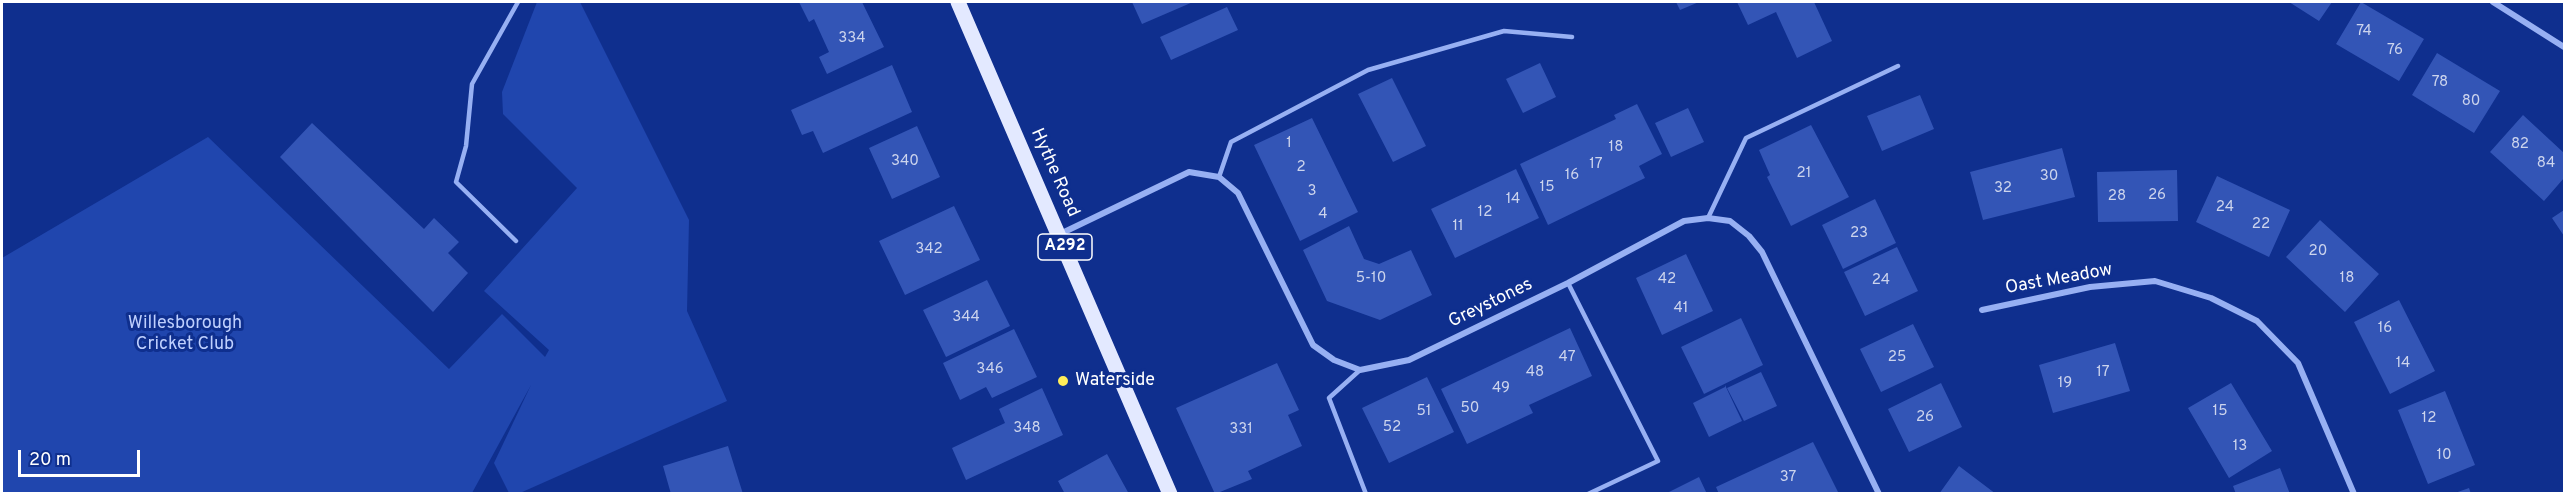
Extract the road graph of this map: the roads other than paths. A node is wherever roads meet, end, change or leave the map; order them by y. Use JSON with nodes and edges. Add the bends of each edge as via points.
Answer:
{"nodes":[{"id":1,"x":518,"y":2,"type":"edge"},
{"id":2,"x":958,"y":2,"type":"edge"},
{"id":3,"x":2493,"y":2,"type":"edge"},
{"id":4,"x":1572,"y":37,"type":"dead end"},
{"id":5,"x":2565,"y":47,"type":"edge"},
{"id":6,"x":1898,"y":66,"type":"dead end"},
{"id":7,"x":1219,"y":177,"type":"junction"},
{"id":8,"x":1707,"y":218,"type":"junction"},
{"id":9,"x":1059,"y":234,"type":"junction"},
{"id":10,"x":516,"y":241,"type":"dead end"},
{"id":11,"x":1568,"y":283,"type":"junction"},
{"id":12,"x":1982,"y":310,"type":"dead end"},
{"id":13,"x":1360,"y":370,"type":"junction"},
{"id":14,"x":1170,"y":494,"type":"edge"},
{"id":15,"x":1366,"y":494,"type":"edge"},
{"id":16,"x":1588,"y":494,"type":"edge"},
{"id":17,"x":1880,"y":494,"type":"edge"},
{"id":18,"x":2354,"y":494,"type":"edge"}],
"edges":[{"from":1,"to":10,"type":"lane","via":[[472,84],[466,146],[456,182]]},
{"from":2,"to":9,"type":"main road","name":"Hythe Road","number":"A292"},
{"from":3,"to":5,"type":"street"},
{"from":4,"to":7,"type":"lane","via":[[1504,31],[1368,70],[1231,142]]},
{"from":6,"to":8,"type":"lane","via":[[1746,138]]},
{"from":7,"to":9,"type":"street","via":[[1189,172]]},
{"from":7,"to":13,"type":"street","via":[[1238,193],[1313,345],[1334,360]]},
{"from":8,"to":11,"type":"street","name":"Greystones","via":[[1684,221]]},
{"from":8,"to":17,"type":"street","name":"Greystones","via":[[1730,221],[1762,252]]},
{"from":9,"to":14,"type":"main road","name":"Hythe Road","number":"A292"},
{"from":11,"to":13,"type":"street","name":"Greystones","via":[[1409,360]]},
{"from":11,"to":16,"type":"lane","via":[[1658,461]]},
{"from":12,"to":18,"type":"street","name":"Oast Meadow","via":[[2090,287],[2155,281],[2211,298],[2257,321],[2298,363]]},
{"from":13,"to":15,"type":"lane","via":[[1329,398]]}]}
